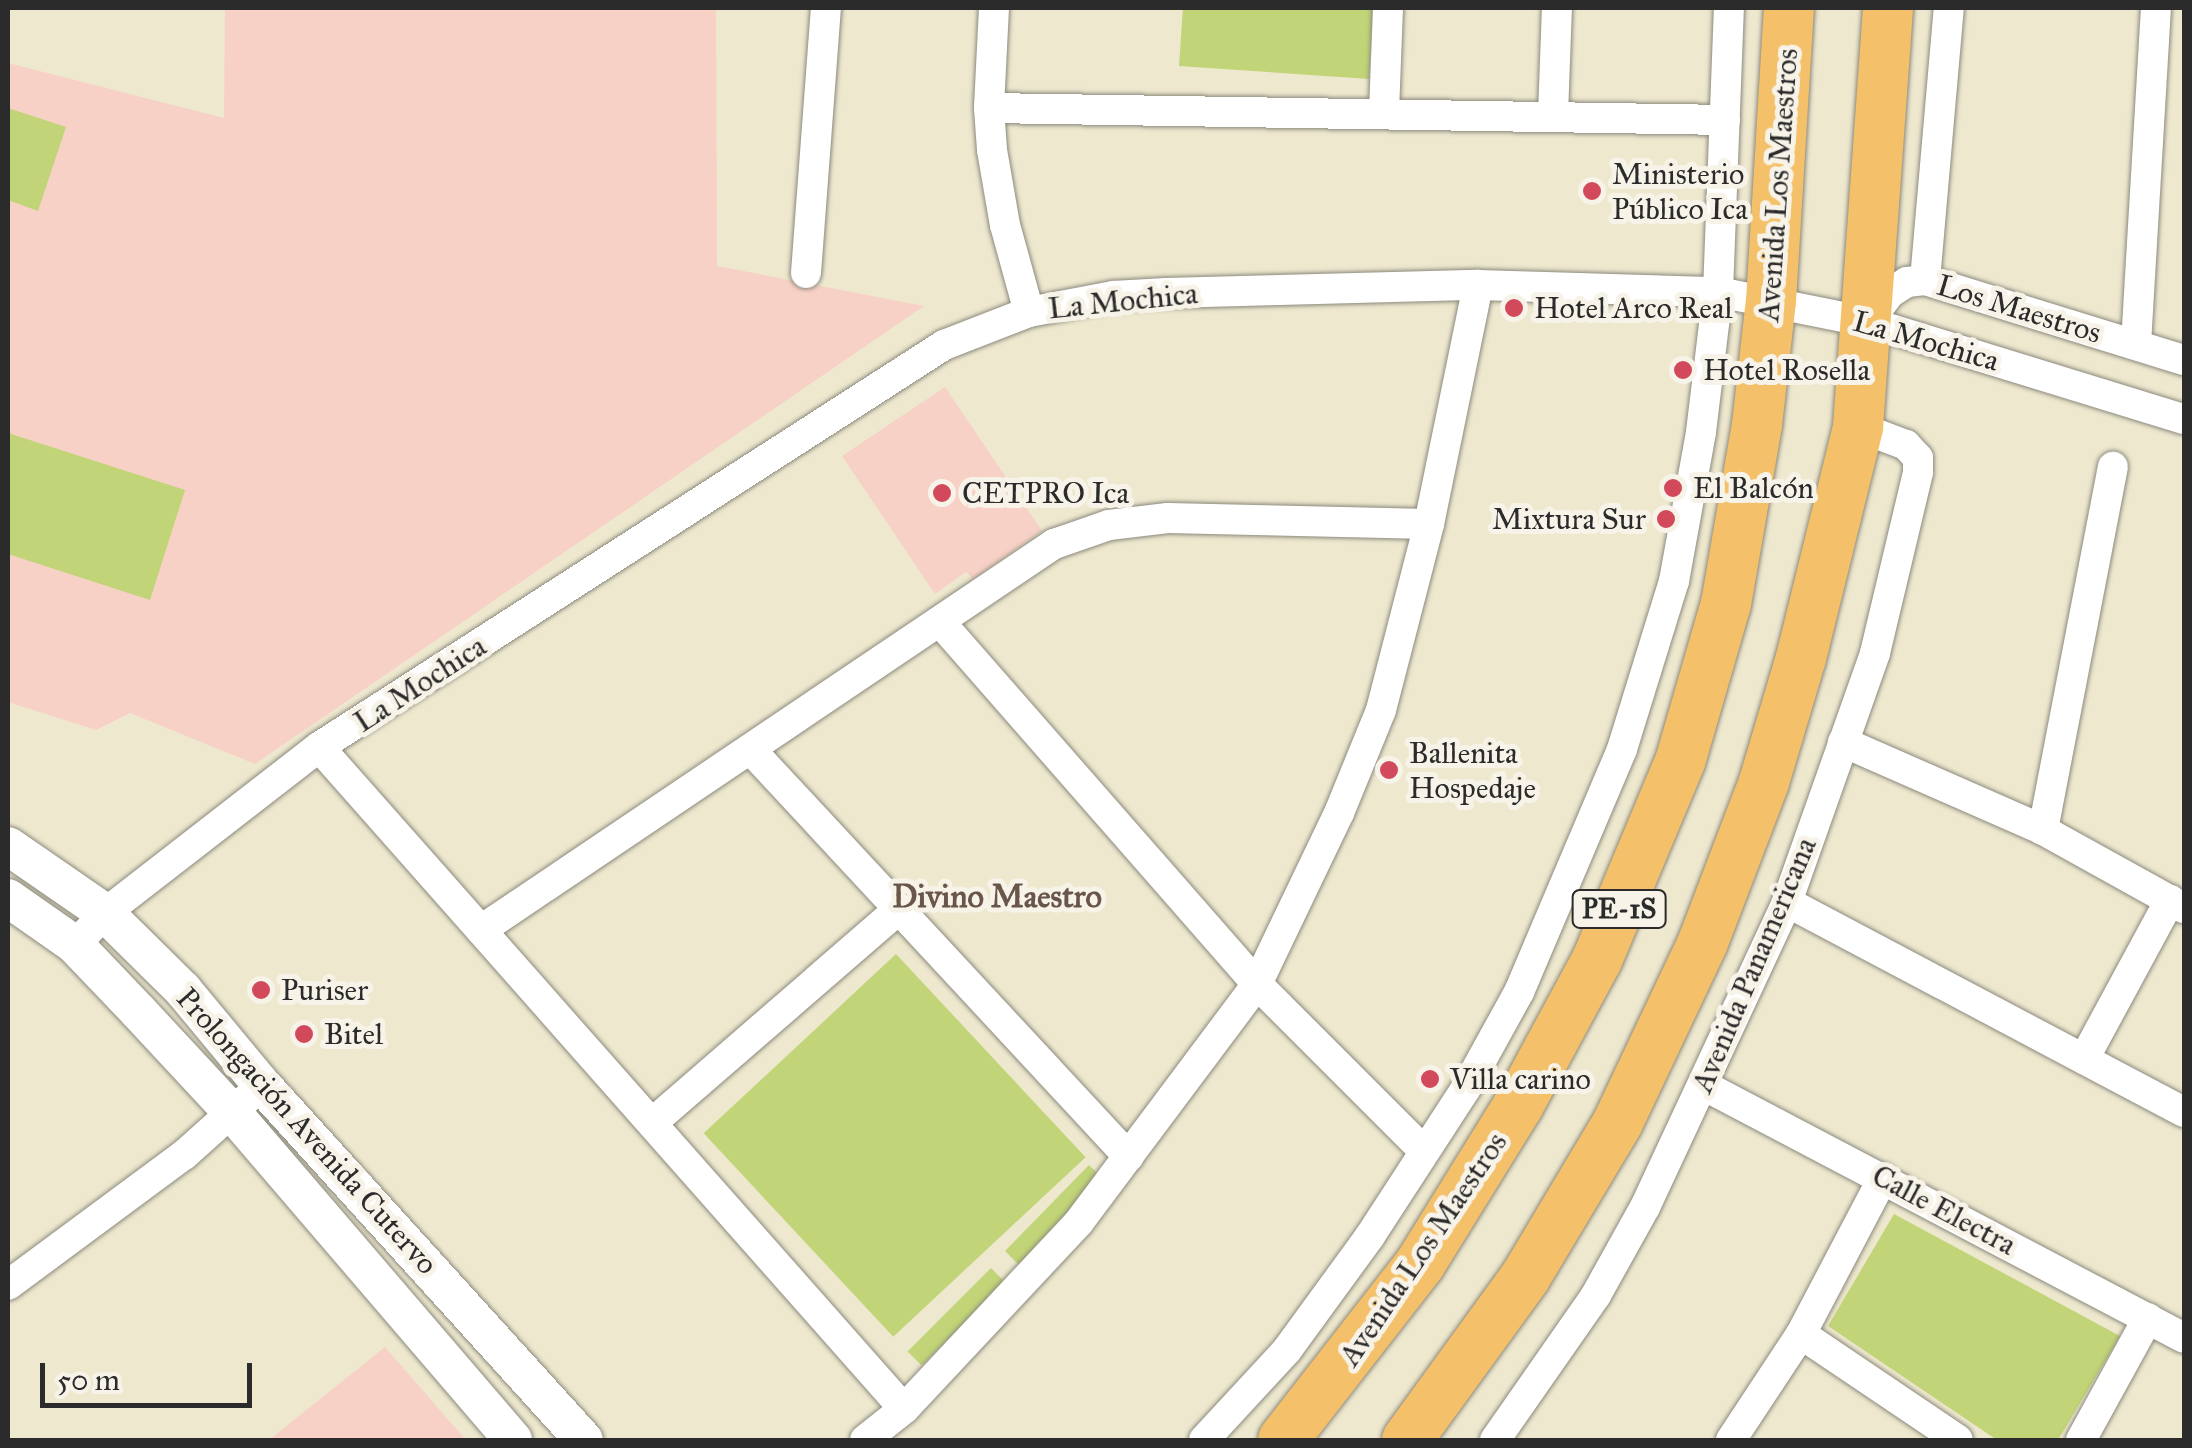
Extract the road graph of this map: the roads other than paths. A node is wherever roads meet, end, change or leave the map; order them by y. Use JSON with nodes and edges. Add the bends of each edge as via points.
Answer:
{"nodes":[{"id":1,"x":826,"y":8,"type":"edge"},
{"id":2,"x":994,"y":8,"type":"edge"},
{"id":3,"x":1388,"y":8,"type":"edge"},
{"id":4,"x":1557,"y":8,"type":"edge"},
{"id":5,"x":1729,"y":8,"type":"edge"},
{"id":6,"x":1789,"y":8,"type":"edge"},
{"id":7,"x":1888,"y":8,"type":"edge"},
{"id":8,"x":1949,"y":8,"type":"edge"},
{"id":9,"x":2156,"y":8,"type":"edge"},
{"id":10,"x":989,"y":108,"type":"junction"},
{"id":11,"x":1384,"y":112,"type":"junction"},
{"id":12,"x":1553,"y":115,"type":"junction"},
{"id":13,"x":1725,"y":120,"type":"junction"},
{"id":14,"x":806,"y":274,"type":"dead end"},
{"id":15,"x":1925,"y":280,"type":"junction"},
{"id":16,"x":1478,"y":285,"type":"junction"},
{"id":17,"x":1718,"y":292,"type":"junction"},
{"id":18,"x":1770,"y":300,"type":"junction"},
{"id":19,"x":1029,"y":312,"type":"junction"},
{"id":20,"x":1868,"y":322,"type":"junction"},
{"id":21,"x":2136,"y":344,"type":"junction"},
{"id":22,"x":2184,"y":360,"type":"edge"},
{"id":23,"x":2184,"y":419,"type":"edge"},
{"id":24,"x":1858,"y":427,"type":"junction"},
{"id":25,"x":2113,"y":467,"type":"dead end"},
{"id":26,"x":1428,"y":524,"type":"junction"},
{"id":27,"x":940,"y":622,"type":"junction"},
{"id":28,"x":1843,"y":742,"type":"junction"},
{"id":29,"x":319,"y":747,"type":"junction"},
{"id":30,"x":751,"y":750,"type":"junction"},
{"id":31,"x":2044,"y":830,"type":"junction"},
{"id":32,"x":8,"y":846,"type":"edge"},
{"id":33,"x":8,"y":898,"type":"edge"},
{"id":34,"x":1787,"y":902,"type":"junction"},
{"id":35,"x":2177,"y":904,"type":"edge"},
{"id":36,"x":898,"y":910,"type":"junction"},
{"id":37,"x":105,"y":913,"type":"junction"},
{"id":38,"x":481,"y":930,"type":"junction"},
{"id":39,"x":75,"y":945,"type":"junction"},
{"id":40,"x":1257,"y":984,"type":"junction"},
{"id":41,"x":2084,"y":1060,"type":"junction"},
{"id":42,"x":262,"y":1085,"type":"junction"},
{"id":43,"x":1703,"y":1085,"type":"junction"},
{"id":44,"x":232,"y":1112,"type":"junction"},
{"id":45,"x":2184,"y":1112,"type":"edge"},
{"id":46,"x":652,"y":1123,"type":"junction"},
{"id":47,"x":1424,"y":1151,"type":"junction"},
{"id":48,"x":1130,"y":1157,"type":"junction"},
{"id":49,"x":1882,"y":1178,"type":"junction"},
{"id":50,"x":8,"y":1285,"type":"edge"},
{"id":51,"x":2148,"y":1318,"type":"junction"},
{"id":52,"x":1801,"y":1334,"type":"junction"},
{"id":53,"x":2184,"y":1338,"type":"edge"},
{"id":54,"x":904,"y":1409,"type":"junction"},
{"id":55,"x":513,"y":1440,"type":"edge"},
{"id":56,"x":584,"y":1440,"type":"edge"},
{"id":57,"x":865,"y":1440,"type":"edge"},
{"id":58,"x":1204,"y":1440,"type":"edge"},
{"id":59,"x":1282,"y":1440,"type":"edge"},
{"id":60,"x":1408,"y":1440,"type":"edge"},
{"id":61,"x":1495,"y":1440,"type":"edge"},
{"id":62,"x":1731,"y":1440,"type":"edge"},
{"id":63,"x":1958,"y":1440,"type":"edge"},
{"id":64,"x":2080,"y":1440,"type":"edge"}],
"edges":[{"from":1,"to":14,"type":"street"},
{"from":2,"to":10,"type":"street"},
{"from":3,"to":11,"type":"street"},
{"from":4,"to":12,"type":"street"},
{"from":5,"to":13,"type":"street"},
{"from":6,"to":18,"type":"highway","name":"Avenida Los Maestros","number":"PE-1S"},
{"from":7,"to":20,"type":"highway","number":"PE-1S"},
{"from":8,"to":15,"type":"street"},
{"from":9,"to":21,"type":"street"},
{"from":10,"to":11,"type":"street","via":[[1263,116]]},
{"from":10,"to":19,"type":"street","via":[[996,185]]},
{"from":11,"to":12,"type":"street"},
{"from":12,"to":13,"type":"street"},
{"from":13,"to":17,"type":"street"},
{"from":15,"to":20,"type":"street","name":"Los Maestros","via":[[1890,293]]},
{"from":15,"to":21,"type":"street","name":"Los Maestros"},
{"from":16,"to":17,"type":"street","name":"La Mochica"},
{"from":16,"to":19,"type":"street","name":"La Mochica","via":[[1166,292]]},
{"from":16,"to":26,"type":"street"},
{"from":17,"to":18,"type":"street","name":"La Mochica"},
{"from":17,"to":47,"type":"street","via":[[1677,563],[1644,686],[1518,992]]},
{"from":18,"to":20,"type":"street","name":"La Mochica"},
{"from":18,"to":59,"type":"highway","name":"Avenida Los Maestros","number":"PE-1S","via":[[1758,425],[1726,604],[1680,762],[1646,850],[1596,960],[1462,1199],[1410,1278]]},
{"from":19,"to":29,"type":"street","name":"La Mochica","via":[[944,345]]},
{"from":20,"to":23,"type":"street","name":"La Mochica"},
{"from":20,"to":24,"type":"highway","number":"PE-1S"},
{"from":21,"to":22,"type":"street","name":"Los Maestros"},
{"from":24,"to":28,"type":"street","name":"Avenida Panamericana","via":[[1906,445],[1918,458],[1918,472],[1874,653]]},
{"from":24,"to":60,"type":"highway","number":"PE-1S","via":[[1774,750],[1703,942],[1640,1079],[1573,1201]]},
{"from":25,"to":31,"type":"street"},
{"from":26,"to":27,"type":"street","via":[[1168,518],[1109,525],[1027,559]]},
{"from":26,"to":40,"type":"street","via":[[1380,710]]},
{"from":27,"to":30,"type":"street"},
{"from":27,"to":40,"type":"street"},
{"from":28,"to":31,"type":"street"},
{"from":28,"to":34,"type":"street","name":"Avenida Panamericana"},
{"from":29,"to":37,"type":"street","name":"La Mochica"},
{"from":29,"to":38,"type":"street"},
{"from":30,"to":36,"type":"street"},
{"from":30,"to":38,"type":"street"},
{"from":31,"to":35,"type":"street"},
{"from":32,"to":37,"type":"street","name":"Prolongación Avenida Cutervo"},
{"from":33,"to":39,"type":"street","name":"Prolongación Avenida Cutervo"},
{"from":34,"to":41,"type":"street"},
{"from":34,"to":43,"type":"street","name":"Avenida Panamericana"},
{"from":35,"to":41,"type":"street"},
{"from":36,"to":46,"type":"street"},
{"from":36,"to":48,"type":"street"},
{"from":37,"to":39,"type":"street","name":"La Mochica"},
{"from":37,"to":42,"type":"street","name":"Prolongación Avenida Cutervo"},
{"from":38,"to":46,"type":"street"},
{"from":39,"to":44,"type":"street","name":"Prolongación Avenida Cutervo"},
{"from":40,"to":47,"type":"street"},
{"from":40,"to":48,"type":"street"},
{"from":41,"to":45,"type":"street"},
{"from":42,"to":44,"type":"street"},
{"from":42,"to":56,"type":"street","name":"Prolongación Avenida Cutervo"},
{"from":43,"to":49,"type":"street","name":"Calle Electra"},
{"from":43,"to":61,"type":"street","name":"Avenida Panamericana","via":[[1596,1295]]},
{"from":44,"to":50,"type":"street"},
{"from":44,"to":55,"type":"street","name":"Prolongación Avenida Cutervo"},
{"from":46,"to":54,"type":"street"},
{"from":47,"to":58,"type":"street","via":[[1287,1350]]},
{"from":48,"to":54,"type":"street","via":[[1079,1222]]},
{"from":49,"to":51,"type":"street","name":"Calle Electra"},
{"from":49,"to":52,"type":"street"},
{"from":51,"to":53,"type":"street","name":"Calle Electra"},
{"from":51,"to":64,"type":"street"},
{"from":52,"to":62,"type":"street"},
{"from":52,"to":63,"type":"street"},
{"from":54,"to":57,"type":"street"}]}
